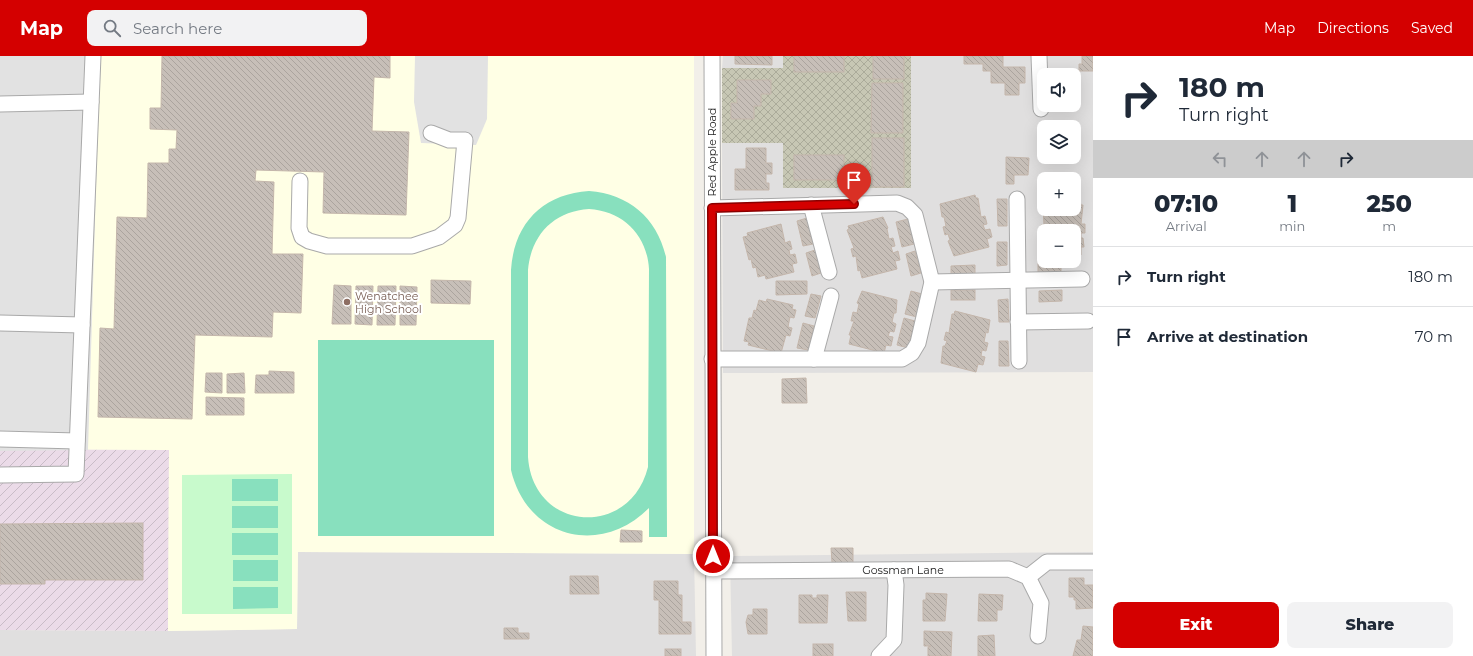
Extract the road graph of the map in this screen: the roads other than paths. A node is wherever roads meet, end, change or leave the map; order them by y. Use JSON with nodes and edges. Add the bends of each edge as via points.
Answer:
{"nodes":[{"id":1,"x":92,"y":56,"type":"edge"},
{"id":2,"x":712,"y":56,"type":"edge"},
{"id":3,"x":1039,"y":56,"type":"edge"},
{"id":4,"x":1039,"y":68,"type":"edge"},
{"id":5,"x":91,"y":102,"type":"junction"},
{"id":6,"x":0,"y":104,"type":"edge"},
{"id":7,"x":431,"y":133,"type":"dead end"},
{"id":8,"x":300,"y":181,"type":"dead end"},
{"id":9,"x":1017,"y":199,"type":"dead end"},
{"id":10,"x":811,"y":205,"type":"junction"},
{"id":11,"x":712,"y":208,"type":"junction"},
{"id":12,"x":829,"y":272,"type":"dead end"},
{"id":13,"x":1082,"y":279,"type":"dead end"},
{"id":14,"x":1018,"y":280,"type":"junction"},
{"id":15,"x":932,"y":282,"type":"junction"},
{"id":16,"x":831,"y":296,"type":"dead end"},
{"id":17,"x":1088,"y":321,"type":"dead end"},
{"id":18,"x":1018,"y":322,"type":"junction"},
{"id":19,"x":0,"y":324,"type":"edge"},
{"id":20,"x":82,"y":325,"type":"junction"},
{"id":21,"x":712,"y":359,"type":"junction"},
{"id":22,"x":814,"y":359,"type":"junction"},
{"id":23,"x":1019,"y":361,"type":"dead end"},
{"id":24,"x":0,"y":439,"type":"edge"},
{"id":25,"x":77,"y":441,"type":"junction"},
{"id":26,"x":0,"y":476,"type":"edge"},
{"id":27,"x":1093,"y":562,"type":"edge"},
{"id":28,"x":894,"y":570,"type":"junction"},
{"id":29,"x":713,"y":571,"type":"junction"},
{"id":30,"x":1028,"y":577,"type":"junction"},
{"id":31,"x":1038,"y":636,"type":"dead end"},
{"id":32,"x":714,"y":656,"type":"edge"},
{"id":33,"x":879,"y":656,"type":"edge"}],
"edges":[{"from":1,"to":5,"type":"street"},
{"from":2,"to":11,"type":"street","name":"Red Apple Road"},
{"from":3,"to":4,"type":"street"},
{"from":5,"to":6,"type":"street"},
{"from":5,"to":20,"type":"street"},
{"from":7,"to":8,"type":"street","via":[[449,140],[465,140],[458,218],[455,225],[439,237],[412,246],[326,246],[309,241],[302,237],[299,228]]},
{"from":9,"to":14,"type":"street"},
{"from":10,"to":11,"type":"street"},
{"from":10,"to":12,"type":"street"},
{"from":10,"to":15,"type":"street","via":[[897,203],[907,207],[915,215]]},
{"from":11,"to":21,"type":"street","name":"Red Apple Road"},
{"from":13,"to":14,"type":"street"},
{"from":14,"to":15,"type":"street"},
{"from":14,"to":18,"type":"street"},
{"from":15,"to":22,"type":"street","via":[[918,343],[912,352],[902,359]]},
{"from":16,"to":22,"type":"street"},
{"from":17,"to":18,"type":"street"},
{"from":18,"to":23,"type":"street"},
{"from":19,"to":20,"type":"street"},
{"from":20,"to":25,"type":"street"},
{"from":21,"to":22,"type":"street"},
{"from":21,"to":29,"type":"street","name":"Red Apple Road"},
{"from":24,"to":25,"type":"street"},
{"from":25,"to":26,"type":"street","via":[[76,474]]},
{"from":27,"to":30,"type":"street","via":[[1047,562]]},
{"from":28,"to":29,"type":"street","name":"Gossman Lane"},
{"from":28,"to":30,"type":"street","name":"Gossman Lane","via":[[1009,569]]},
{"from":28,"to":33,"type":"street","via":[[894,640]]},
{"from":29,"to":32,"type":"street","name":"Red Apple Road"},
{"from":30,"to":31,"type":"street","via":[[1041,603]]}]}
